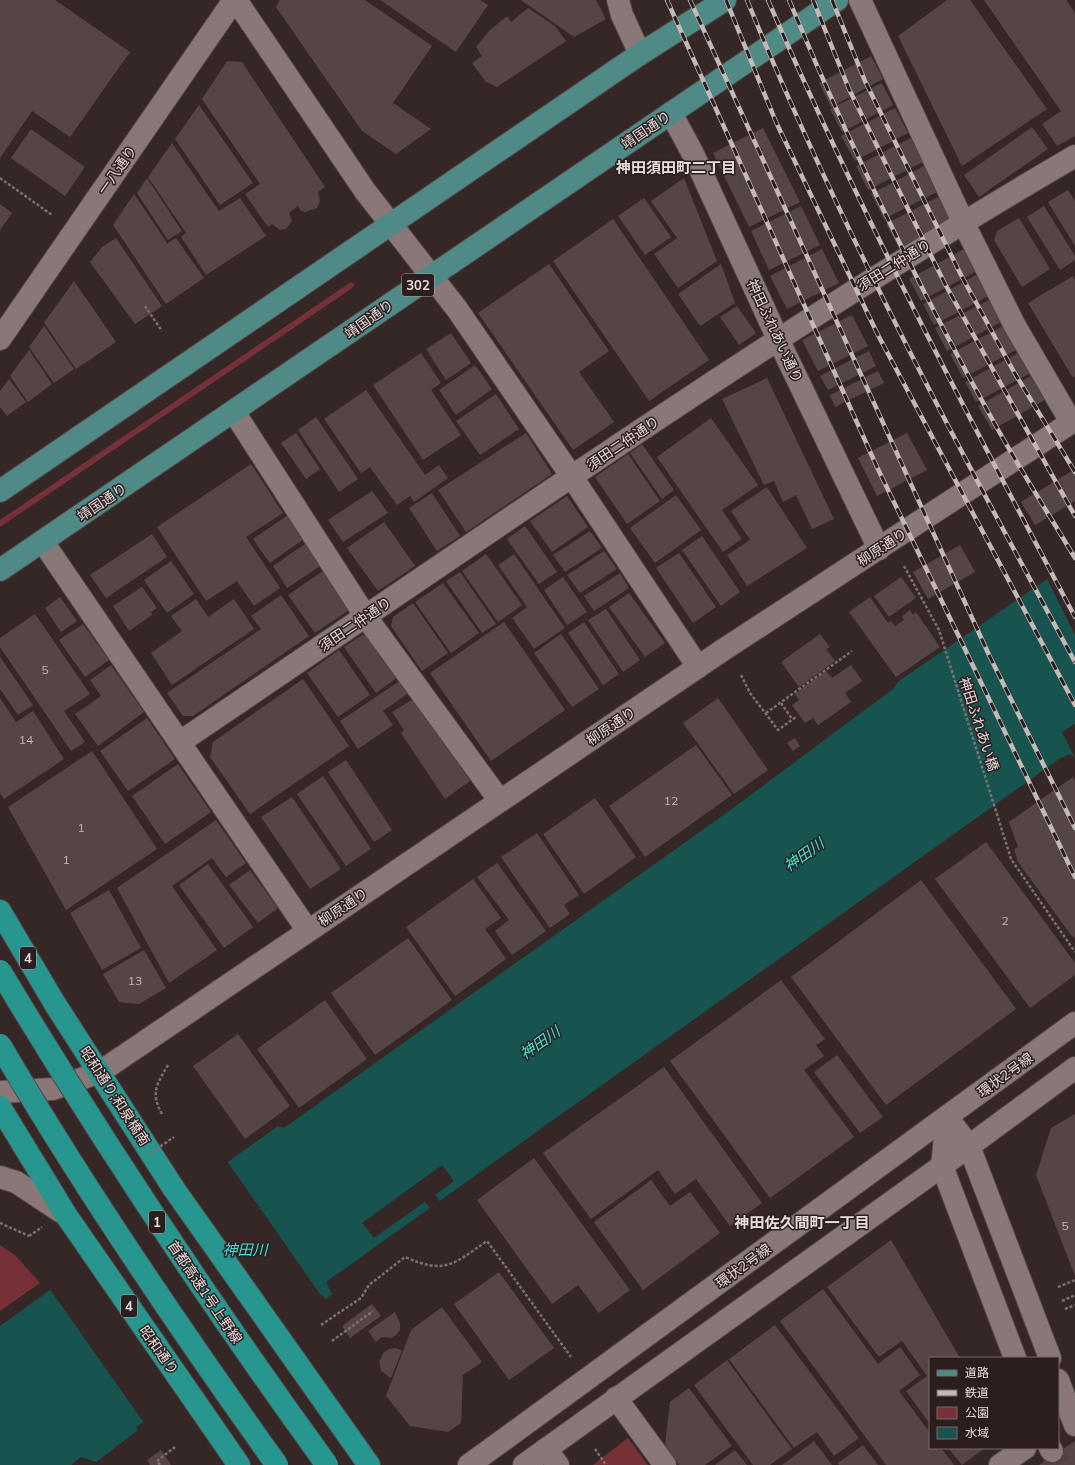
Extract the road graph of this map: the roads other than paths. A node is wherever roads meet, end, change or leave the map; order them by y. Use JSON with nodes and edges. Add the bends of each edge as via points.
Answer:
{"nodes":[{"id":1,"x":235,"y":0,"type":"edge"},
{"id":2,"x":618,"y":0,"type":"edge"},
{"id":3,"x":725,"y":0,"type":"edge"},
{"id":4,"x":837,"y":0,"type":"edge"},
{"id":5,"x":860,"y":0,"type":"edge"},
{"id":6,"x":640,"y":54,"type":"junction"},
{"id":7,"x":671,"y":113,"type":"junction"},
{"id":8,"x":1075,"y":156,"type":"edge"},
{"id":9,"x":963,"y":222,"type":"junction"},
{"id":10,"x":389,"y":224,"type":"junction"},
{"id":11,"x":430,"y":276,"type":"junction"},
{"id":12,"x":0,"y":339,"type":"edge"},
{"id":13,"x":778,"y":339,"type":"junction"},
{"id":14,"x":234,"y":412,"type":"junction"},
{"id":15,"x":1073,"y":421,"type":"edge"},
{"id":16,"x":572,"y":477,"type":"junction"},
{"id":17,"x":0,"y":491,"type":"edge"},
{"id":18,"x":43,"y":542,"type":"junction"},
{"id":19,"x":879,"y":549,"type":"junction"},
{"id":20,"x":0,"y":570,"type":"edge"},
{"id":21,"x":366,"y":617,"type":"junction"},
{"id":22,"x":698,"y":667,"type":"junction"},
{"id":23,"x":180,"y":742,"type":"junction"},
{"id":24,"x":500,"y":801,"type":"junction"},
{"id":25,"x":0,"y":911,"type":"edge"},
{"id":26,"x":308,"y":931,"type":"junction"},
{"id":27,"x":0,"y":971,"type":"edge"},
{"id":28,"x":1075,"y":1023,"type":"edge"},
{"id":29,"x":0,"y":1045,"type":"edge"},
{"id":30,"x":1075,"y":1068,"type":"edge"},
{"id":31,"x":100,"y":1072,"type":"junction"},
{"id":32,"x":0,"y":1092,"type":"edge"},
{"id":33,"x":0,"y":1107,"type":"edge"},
{"id":34,"x":947,"y":1117,"type":"junction"},
{"id":35,"x":969,"y":1146,"type":"junction"},
{"id":36,"x":942,"y":1166,"type":"junction"},
{"id":37,"x":0,"y":1177,"type":"edge"},
{"id":38,"x":66,"y":1216,"type":"junction"},
{"id":39,"x":1016,"y":1357,"type":"edge"},
{"id":40,"x":1050,"y":1357,"type":"edge"},
{"id":41,"x":1059,"y":1383,"type":"edge"},
{"id":42,"x":616,"y":1398,"type":"junction"},
{"id":43,"x":1075,"y":1425,"type":"edge"},
{"id":44,"x":1024,"y":1449,"type":"edge"},
{"id":45,"x":552,"y":1457,"type":"edge"},
{"id":46,"x":232,"y":1461,"type":"edge"},
{"id":47,"x":277,"y":1465,"type":"edge"},
{"id":48,"x":327,"y":1465,"type":"edge"},
{"id":49,"x":369,"y":1465,"type":"edge"},
{"id":50,"x":468,"y":1465,"type":"edge"},
{"id":51,"x":524,"y":1465,"type":"edge"},
{"id":52,"x":666,"y":1465,"type":"edge"},
{"id":53,"x":1000,"y":1465,"type":"edge"}],
"edges":[{"from":1,"to":10,"type":"street"},
{"from":1,"to":12,"type":"street","name":"一八通り"},
{"from":2,"to":6,"type":"street"},
{"from":3,"to":6,"type":"main road"},
{"from":4,"to":7,"type":"main road","name":"靖国通り","number":"302"},
{"from":5,"to":9,"type":"street"},
{"from":6,"to":10,"type":"main road"},
{"from":7,"to":11,"type":"main road","name":"靖国通り","number":"302"},
{"from":7,"to":13,"type":"street","name":"神田ふれあい通り","via":[[693,154]]},
{"from":8,"to":9,"type":"street","name":"須田二仲通り"},
{"from":9,"to":13,"type":"street","name":"須田二仲通り"},
{"from":9,"to":15,"type":"street","via":[[1015,326]]},
{"from":10,"to":11,"type":"street"},
{"from":10,"to":17,"type":"main road"},
{"from":11,"to":14,"type":"main road","name":"靖国通り","number":"302"},
{"from":11,"to":16,"type":"street","via":[[457,309]]},
{"from":13,"to":16,"type":"street","name":"須田二仲通り"},
{"from":13,"to":19,"type":"street","name":"神田ふれあい通り"},
{"from":14,"to":18,"type":"main road","name":"靖国通り","number":"302"},
{"from":14,"to":21,"type":"street"},
{"from":15,"to":19,"type":"street","name":"柳原通り"},
{"from":16,"to":21,"type":"street","name":"須田二仲通り"},
{"from":16,"to":22,"type":"street"},
{"from":18,"to":20,"type":"main road","name":"靖国通り","number":"302"},
{"from":18,"to":23,"type":"street"},
{"from":19,"to":22,"type":"street","name":"柳原通り"},
{"from":21,"to":23,"type":"street","name":"須田二仲通り"},
{"from":21,"to":24,"type":"street"},
{"from":22,"to":24,"type":"street","name":"柳原通り"},
{"from":23,"to":26,"type":"street"},
{"from":24,"to":26,"type":"street","name":"柳原通り"},
{"from":25,"to":31,"type":"highway","name":"昭和通り;和泉橋南","number":"4","via":[[55,1004]]},
{"from":26,"to":31,"type":"street","name":"柳原通り"},
{"from":27,"to":48,"type":"highway","name":"首都高速1号上野線","number":"1","bridge":true,"via":[[145,1205]]},
{"from":28,"to":34,"type":"street","name":"環状2号線"},
{"from":29,"to":47,"type":"highway","bridge":true,"via":[[112,1227]]},
{"from":30,"to":35,"type":"street"},
{"from":31,"to":32,"type":"street","name":"柳原通り","via":[[53,1088]]},
{"from":31,"to":49,"type":"highway","name":"昭和通り;和泉橋南","number":"4","via":[[174,1189]]},
{"from":33,"to":38,"type":"highway","number":"4"},
{"from":34,"to":35,"type":"street"},
{"from":34,"to":36,"type":"street"},
{"from":34,"to":50,"type":"street","name":"環状2号線"},
{"from":35,"to":36,"type":"street"},
{"from":35,"to":40,"type":"street"},
{"from":36,"to":39,"type":"street"},
{"from":36,"to":42,"type":"street"},
{"from":37,"to":38,"type":"street","via":[[16,1182]]},
{"from":38,"to":46,"type":"highway","name":"昭和通り","number":"4","bridge":true,"via":[[192,1397]]},
{"from":41,"to":43,"type":"street"},
{"from":42,"to":45,"type":"street"},
{"from":42,"to":52,"type":"street"},
{"from":44,"to":53,"type":"street"},
{"from":45,"to":51,"type":"street"}]}
